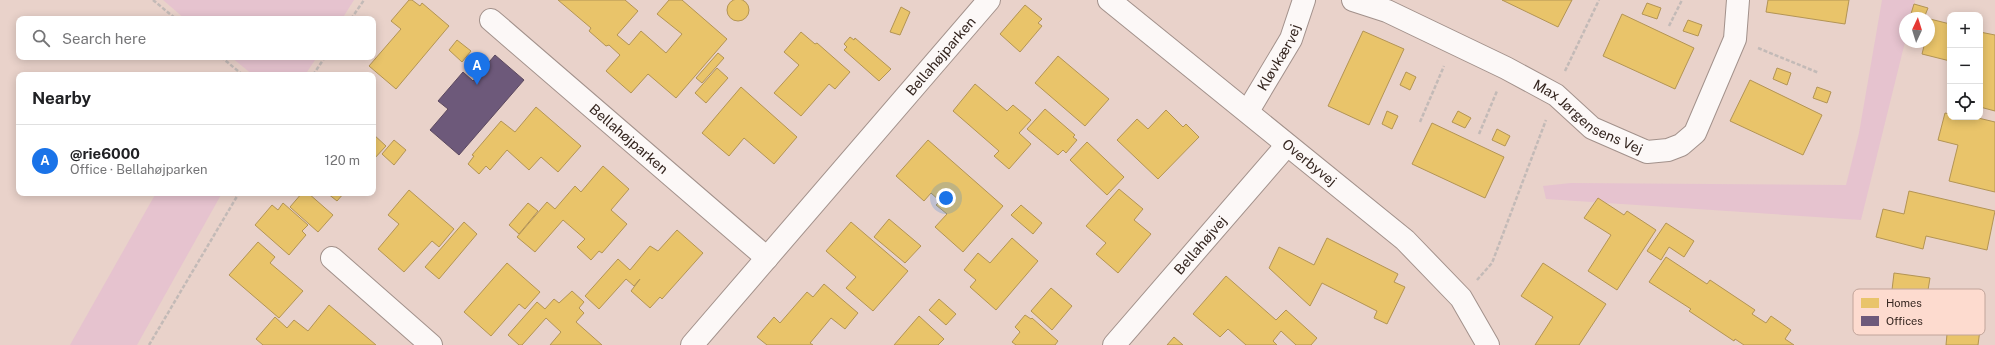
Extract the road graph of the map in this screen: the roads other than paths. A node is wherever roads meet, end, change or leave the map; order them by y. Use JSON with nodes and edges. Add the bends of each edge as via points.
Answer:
{"nodes":[{"id":1,"x":989,"y":0,"type":"edge"},
{"id":2,"x":1109,"y":0,"type":"edge"},
{"id":3,"x":1304,"y":0,"type":"edge"},
{"id":4,"x":1352,"y":0,"type":"edge"},
{"id":5,"x":1738,"y":0,"type":"edge"},
{"id":6,"x":491,"y":20,"type":"dead end"},
{"id":7,"x":1248,"y":111,"type":"junction"},
{"id":8,"x":1287,"y":145,"type":"junction"},
{"id":9,"x":332,"y":258,"type":"dead end"},
{"id":10,"x":767,"y":258,"type":"junction"},
{"id":11,"x":430,"y":345,"type":"edge"},
{"id":12,"x":692,"y":345,"type":"edge"},
{"id":13,"x":1114,"y":345,"type":"edge"},
{"id":14,"x":1488,"y":345,"type":"edge"}],
"edges":[{"from":1,"to":10,"type":"street","name":"Bellahøjparken"},
{"from":2,"to":7,"type":"street","name":"Overbyvej"},
{"from":3,"to":7,"type":"street","name":"Kløvkærvej","via":[[1291,39]]},
{"from":4,"to":5,"type":"street","name":"Max Jørgensens Vej","via":[[1387,11],[1506,68],[1556,95],[1592,128],[1647,152],[1668,150],[1682,145],[1695,132],[1735,39]]},
{"from":6,"to":10,"type":"street","name":"Bellahøjparken"},
{"from":7,"to":8,"type":"street","name":"Overbyvej"},
{"from":8,"to":13,"type":"street","name":"Bellahøjvej"},
{"from":8,"to":14,"type":"street","name":"Overbyvej","via":[[1405,240],[1461,298]]},
{"from":9,"to":11,"type":"street"},
{"from":10,"to":12,"type":"street","name":"Bellahøjparken"}]}
